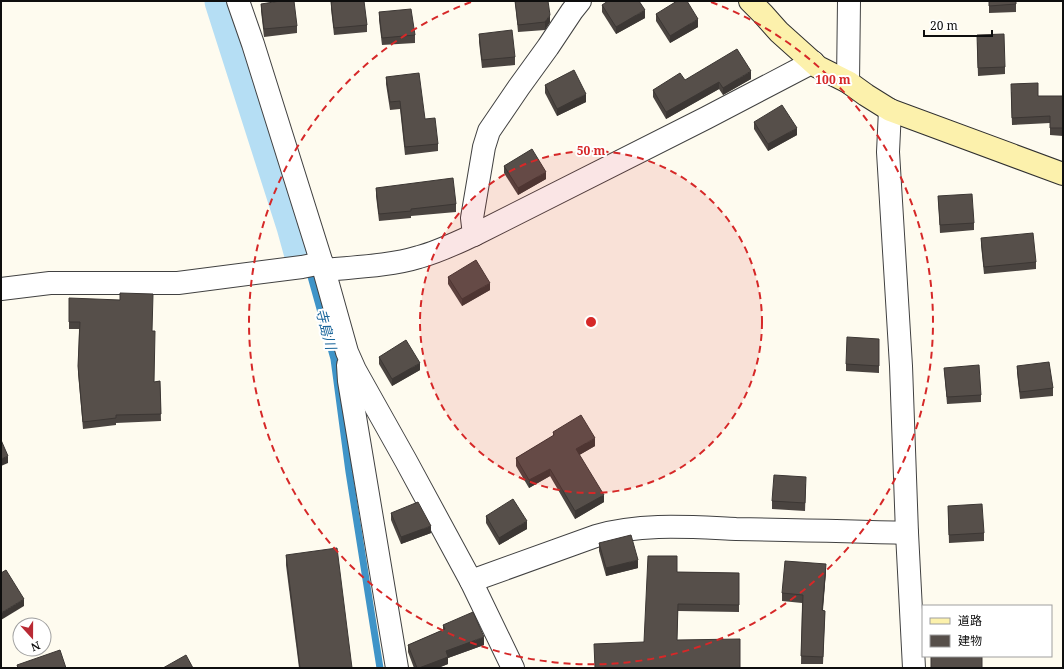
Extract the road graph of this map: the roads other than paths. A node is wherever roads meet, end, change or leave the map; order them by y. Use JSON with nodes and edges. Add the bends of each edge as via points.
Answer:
{"nodes":[{"id":1,"x":238,"y":1,"type":"edge"},
{"id":2,"x":580,"y":1,"type":"edge"},
{"id":3,"x":750,"y":1,"type":"edge"},
{"id":4,"x":849,"y":1,"type":"edge"},
{"id":5,"x":813,"y":62,"type":"junction"},
{"id":6,"x":848,"y":82,"type":"junction"},
{"id":7,"x":890,"y":110,"type":"junction"},
{"id":8,"x":1063,"y":174,"type":"edge"},
{"id":9,"x":474,"y":235,"type":"junction"},
{"id":10,"x":316,"y":266,"type":"junction"},
{"id":11,"x":1,"y":289,"type":"edge"},
{"id":12,"x":347,"y":352,"type":"junction"},
{"id":13,"x":907,"y":533,"type":"junction"},
{"id":14,"x":471,"y":581,"type":"junction"},
{"id":15,"x":397,"y":668,"type":"edge"},
{"id":16,"x":513,"y":668,"type":"edge"},
{"id":17,"x":914,"y":668,"type":"edge"}],
"edges":[{"from":1,"to":10,"type":"street","via":[[253,44]]},
{"from":2,"to":9,"type":"street","via":[[489,131],[472,218]]},
{"from":3,"to":5,"type":"street","via":[[779,32]]},
{"from":4,"to":6,"type":"street"},
{"from":5,"to":6,"type":"street"},
{"from":5,"to":9,"type":"street"},
{"from":6,"to":7,"type":"street"},
{"from":7,"to":8,"type":"street"},
{"from":7,"to":13,"type":"street","via":[[888,152]]},
{"from":9,"to":10,"type":"street","via":[[418,257],[376,265]]},
{"from":10,"to":11,"type":"street","via":[[178,283],[50,283]]},
{"from":10,"to":12,"type":"street"},
{"from":12,"to":14,"type":"street"},
{"from":12,"to":15,"type":"street","via":[[349,381]]},
{"from":13,"to":14,"type":"street","via":[[636,528],[596,536]]},
{"from":13,"to":17,"type":"street"},
{"from":14,"to":16,"type":"street"}]}
